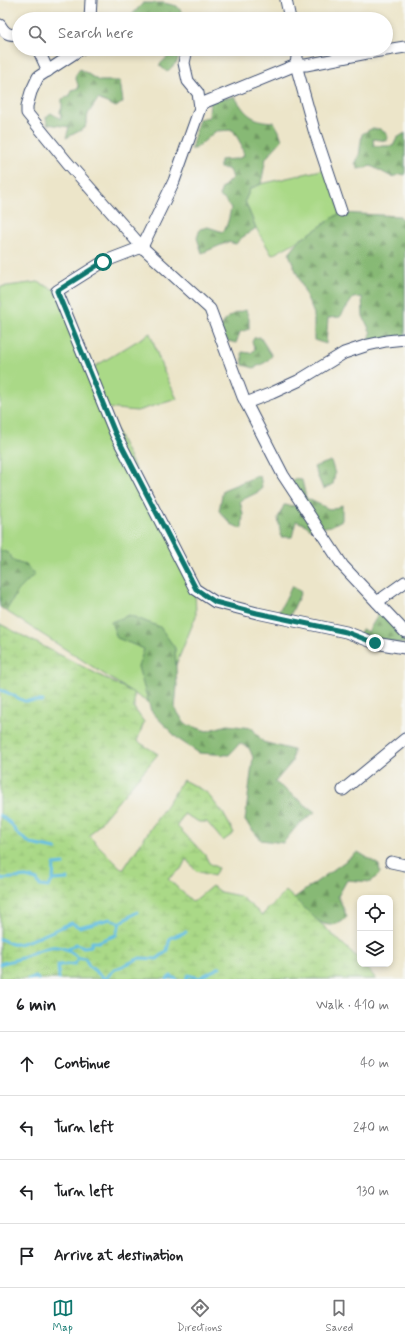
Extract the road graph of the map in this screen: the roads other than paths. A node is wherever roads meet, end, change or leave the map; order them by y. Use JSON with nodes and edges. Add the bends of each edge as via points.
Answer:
{"nodes":[{"id":1,"x":91,"y":0,"type":"edge"},
{"id":2,"x":286,"y":0,"type":"edge"},
{"id":3,"x":90,"y":12,"type":"edge"},
{"id":4,"x":289,"y":12,"type":"edge"},
{"id":5,"x":0,"y":25,"type":"edge"},
{"id":6,"x":12,"y":35,"type":"edge"},
{"id":7,"x":405,"y":47,"type":"edge"},
{"id":8,"x":393,"y":49,"type":"edge"},
{"id":9,"x":41,"y":56,"type":"edge"},
{"id":10,"x":70,"y":56,"type":"edge"},
{"id":11,"x":186,"y":56,"type":"edge"},
{"id":12,"x":297,"y":56,"type":"edge"},
{"id":13,"x":348,"y":56,"type":"edge"},
{"id":14,"x":296,"y":65,"type":"junction"},
{"id":15,"x":48,"y":71,"type":"junction"},
{"id":16,"x":200,"y":107,"type":"junction"},
{"id":17,"x":341,"y":211,"type":"dead end"},
{"id":18,"x":142,"y":247,"type":"junction"},
{"id":19,"x":405,"y":339,"type":"edge"},
{"id":20,"x":246,"y":403,"type":"junction"},
{"id":21,"x":405,"y":582,"type":"edge"},
{"id":22,"x":377,"y":602,"type":"junction"},
{"id":23,"x":405,"y":632,"type":"edge"},
{"id":24,"x":405,"y":648,"type":"edge"},
{"id":25,"x":405,"y":740,"type":"edge"},
{"id":26,"x":343,"y":790,"type":"dead end"},
{"id":27,"x":391,"y":862,"type":"dead end"},
{"id":28,"x":405,"y":865,"type":"edge"}],
"edges":[{"from":1,"to":3,"type":"street"},
{"from":2,"to":4,"type":"street"},
{"from":5,"to":6,"type":"street","via":[[4,32]]},
{"from":7,"to":8,"type":"street"},
{"from":9,"to":15,"type":"street"},
{"from":10,"to":15,"type":"street"},
{"from":11,"to":16,"type":"street","via":[[184,63],[188,81],[198,93]]},
{"from":12,"to":14,"type":"street"},
{"from":13,"to":14,"type":"street"},
{"from":14,"to":16,"type":"street","via":[[205,102]]},
{"from":14,"to":17,"type":"street"},
{"from":15,"to":18,"type":"street","via":[[40,75],[35,82],[26,106],[27,113]]},
{"from":16,"to":18,"type":"street","via":[[174,181]]},
{"from":18,"to":20,"type":"street","via":[[210,309]]},
{"from":18,"to":24,"type":"street","via":[[103,262],[57,291],[115,433],[196,589],[215,602],[346,632],[375,643]]},
{"from":19,"to":20,"type":"street","via":[[386,341],[344,353],[298,381]]},
{"from":20,"to":22,"type":"street","via":[[283,474],[320,532],[343,566]]},
{"from":21,"to":22,"type":"street"},
{"from":22,"to":23,"type":"street"},
{"from":25,"to":26,"type":"street"},
{"from":27,"to":28,"type":"street"}]}
